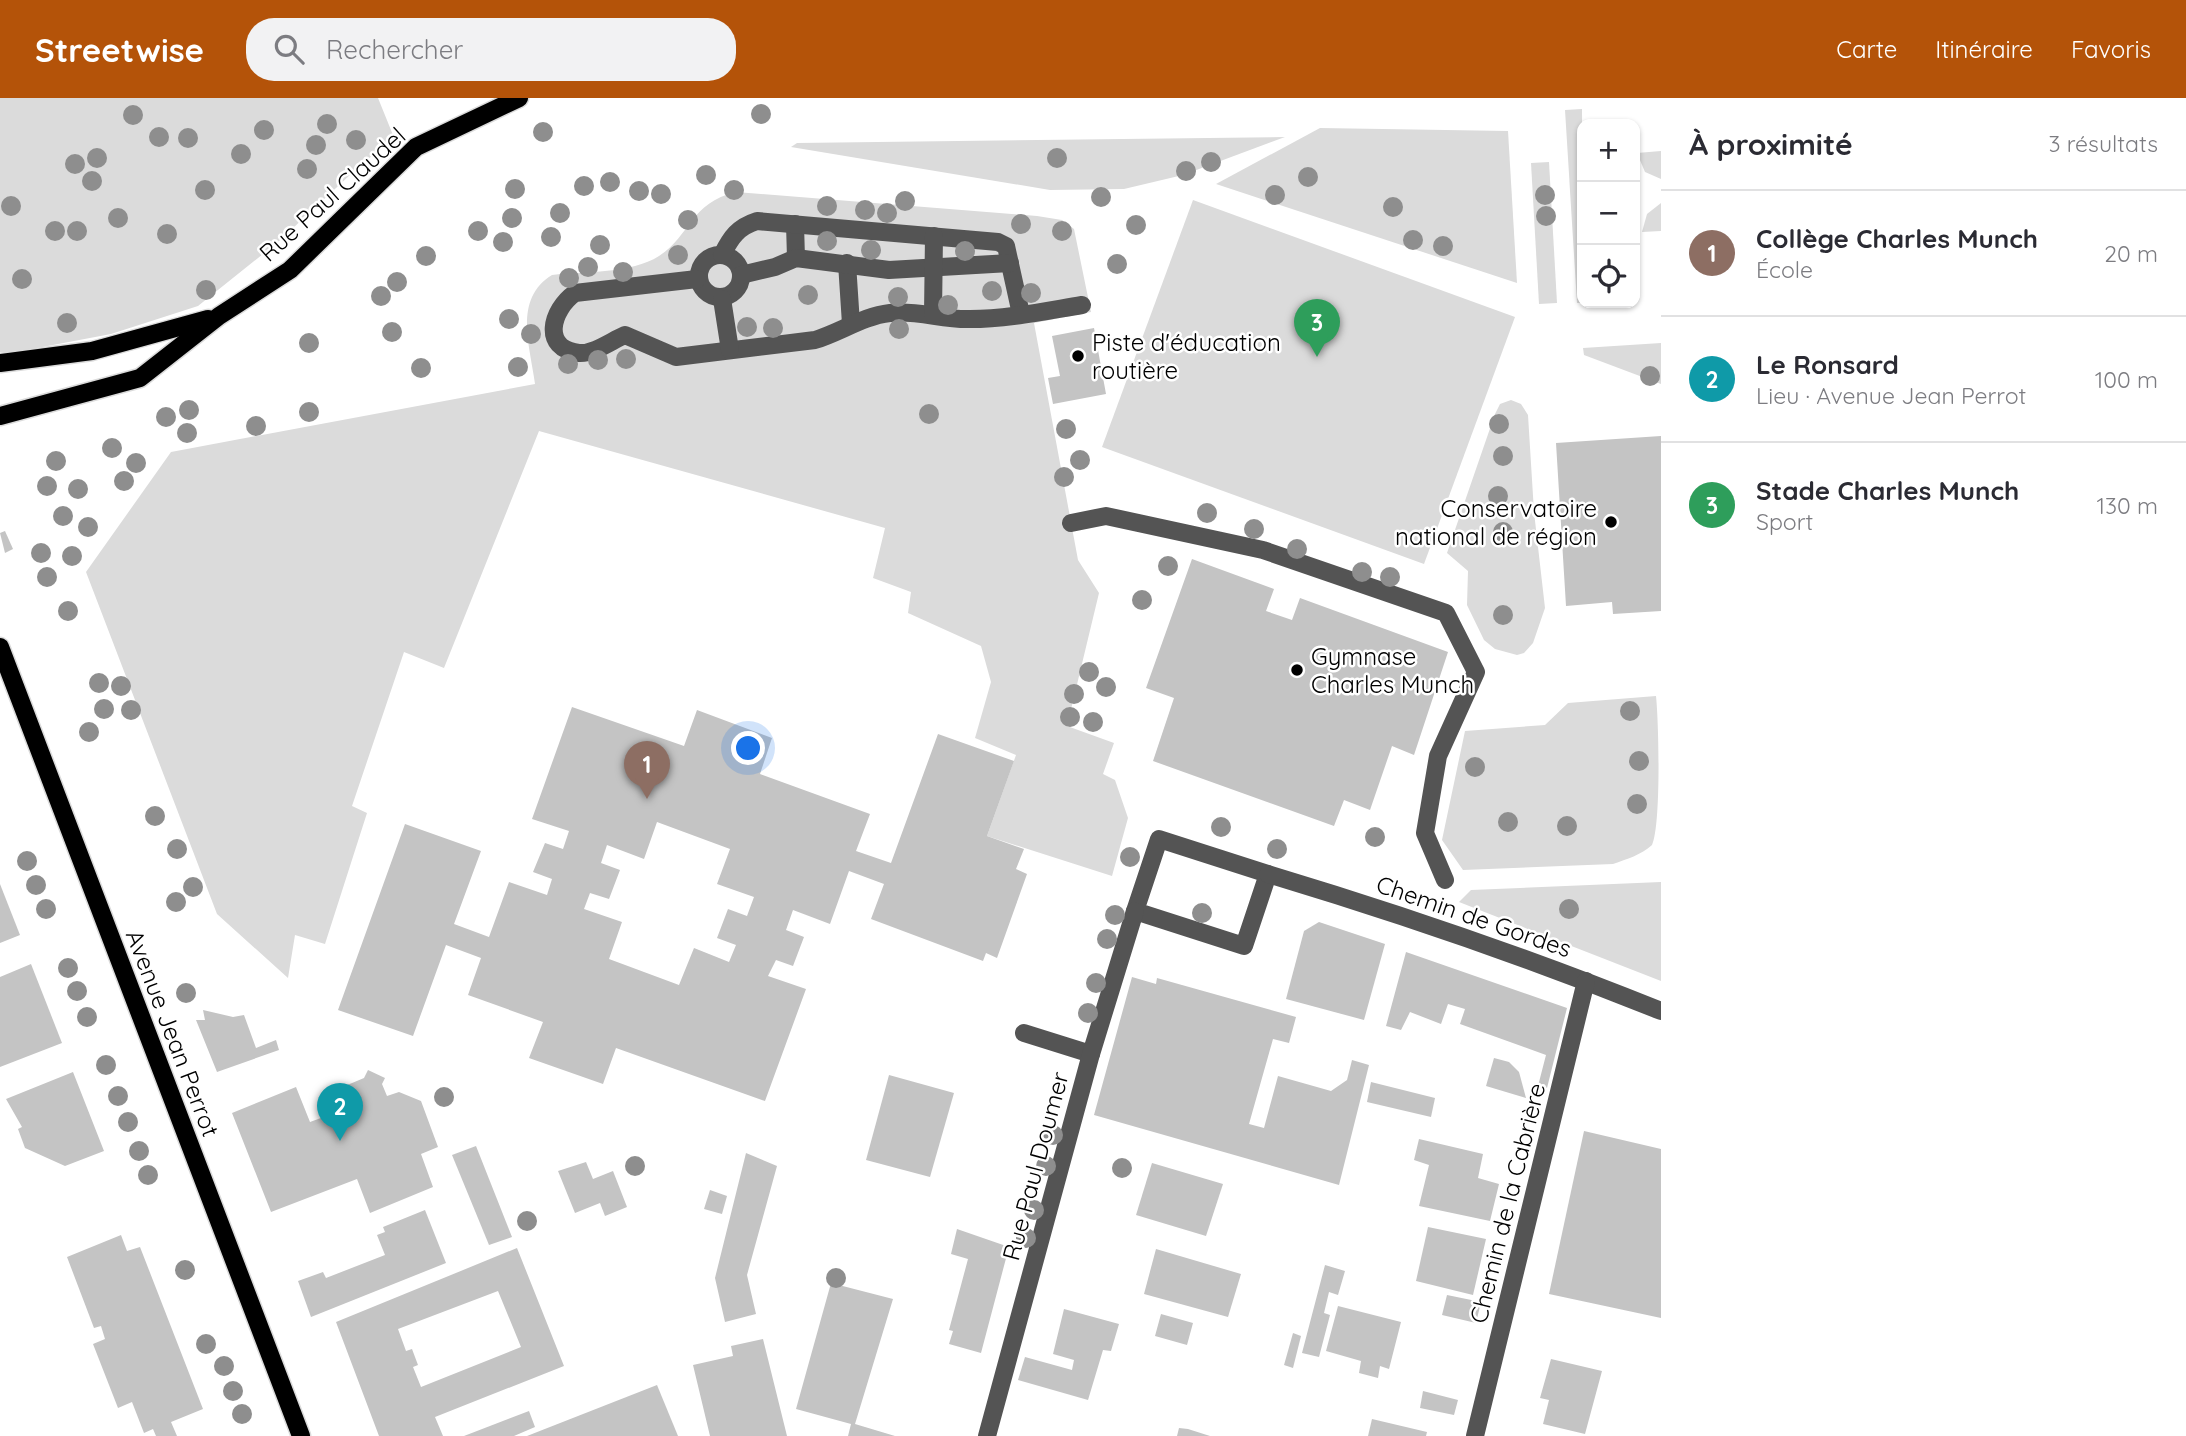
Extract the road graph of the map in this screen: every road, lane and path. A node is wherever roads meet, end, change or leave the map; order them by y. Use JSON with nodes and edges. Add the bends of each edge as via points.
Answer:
{"nodes":[{"id":1,"x":519,"y":98,"type":"edge"},
{"id":2,"x":795,"y":224,"type":"junction"},
{"id":3,"x":934,"y":236,"type":"junction"},
{"id":4,"x":722,"y":255,"type":"junction"},
{"id":5,"x":796,"y":258,"type":"junction"},
{"id":6,"x":847,"y":263,"type":"junction"},
{"id":7,"x":1010,"y":263,"type":"junction"},
{"id":8,"x":935,"y":270,"type":"junction"},
{"id":9,"x":741,"y":275,"type":"junction"},
{"id":10,"x":697,"y":279,"type":"junction"},
{"id":11,"x":722,"y":299,"type":"junction"},
{"id":12,"x":1082,"y":305,"type":"dead end"},
{"id":13,"x":933,"y":314,"type":"junction"},
{"id":14,"x":1021,"y":314,"type":"junction"},
{"id":15,"x":219,"y":316,"type":"junction"},
{"id":16,"x":851,"y":324,"type":"junction"},
{"id":17,"x":730,"y":350,"type":"junction"},
{"id":18,"x":0,"y":363,"type":"edge"},
{"id":19,"x":0,"y":416,"type":"edge"},
{"id":20,"x":1071,"y":523,"type":"dead end"},
{"id":21,"x":0,"y":647,"type":"edge"},
{"id":22,"x":1268,"y":874,"type":"junction"},
{"id":23,"x":1445,"y":880,"type":"dead end"},
{"id":24,"x":1135,"y":911,"type":"junction"},
{"id":25,"x":1586,"y":981,"type":"junction"},
{"id":26,"x":1661,"y":1011,"type":"edge"},
{"id":27,"x":1024,"y":1033,"type":"dead end"},
{"id":28,"x":1091,"y":1054,"type":"junction"},
{"id":29,"x":301,"y":1436,"type":"edge"},
{"id":30,"x":987,"y":1436,"type":"edge"},
{"id":31,"x":1475,"y":1436,"type":"edge"}],
"edges":[{"from":1,"to":15,"type":"main road","name":"Rue Paul Claudel","via":[[416,147],[290,270]]},
{"from":2,"to":3,"type":"street"},
{"from":2,"to":4,"type":"street","via":[[757,221],[742,226]]},
{"from":2,"to":5,"type":"street"},
{"from":3,"to":7,"type":"street","via":[[998,242],[1006,246]]},
{"from":3,"to":8,"type":"street"},
{"from":4,"to":9,"type":"street","via":[[737,263]]},
{"from":4,"to":10,"type":"street","via":[[706,260]]},
{"from":5,"to":6,"type":"street"},
{"from":5,"to":9,"type":"street"},
{"from":6,"to":8,"type":"street","via":[[889,270]]},
{"from":6,"to":16,"type":"street"},
{"from":7,"to":8,"type":"street"},
{"from":7,"to":14,"type":"street"},
{"from":8,"to":13,"type":"street"},
{"from":9,"to":11,"type":"street","via":[[738,286]]},
{"from":10,"to":11,"type":"street","via":[[706,292]]},
{"from":10,"to":17,"type":"street","via":[[575,293],[555,313],[557,340],[579,353],[625,335],[676,356]]},
{"from":11,"to":17,"type":"street"},
{"from":12,"to":14,"type":"street"},
{"from":13,"to":14,"type":"street","via":[[968,320]]},
{"from":13,"to":16,"type":"street","via":[[890,313]]},
{"from":15,"to":18,"type":"main road","name":"Rue Paul Claudel","via":[[92,351]]},
{"from":15,"to":19,"type":"main road","name":"Rue Paul Claudel","via":[[140,378]]},
{"from":16,"to":17,"type":"street","via":[[815,340]]},
{"from":20,"to":23,"type":"street","via":[[1106,516],[1263,550],[1446,613],[1476,672],[1438,756],[1425,833]]},
{"from":21,"to":29,"type":"main road","name":"Avenue Jean Perrot"},
{"from":22,"to":24,"type":"street","via":[[1244,946]]},
{"from":22,"to":24,"type":"street","name":"Chemin de Gordes","via":[[1159,839]]},
{"from":22,"to":25,"type":"street","name":"Chemin de Gordes","via":[[1395,912]]},
{"from":24,"to":28,"type":"street","name":"Rue Paul Doumer"},
{"from":25,"to":26,"type":"street","name":"Chemin de Gordes"},
{"from":25,"to":31,"type":"street","name":"Chemin de la Cabrière"},
{"from":27,"to":28,"type":"street"},
{"from":28,"to":30,"type":"street","name":"Rue Paul Doumer"}]}
